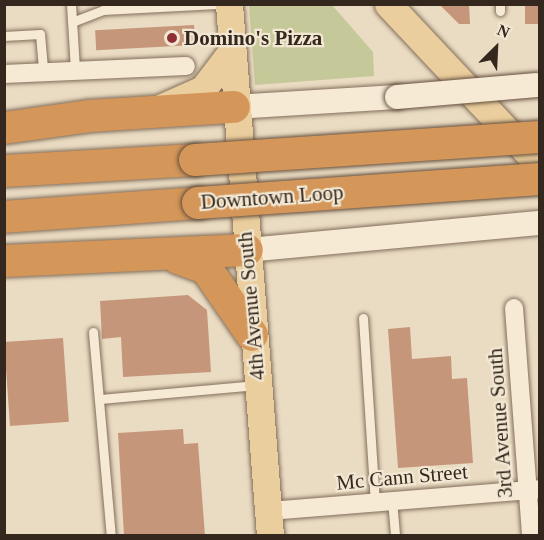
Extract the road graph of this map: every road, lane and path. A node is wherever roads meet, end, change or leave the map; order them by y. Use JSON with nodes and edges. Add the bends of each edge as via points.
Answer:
{"nodes":[{"id":1,"x":71,"y":4,"type":"edge"},
{"id":2,"x":217,"y":4,"type":"edge"},
{"id":3,"x":229,"y":4,"type":"edge"},
{"id":4,"x":388,"y":4,"type":"edge"},
{"id":5,"x":185,"y":6,"type":"edge"},
{"id":6,"x":72,"y":22,"type":"junction"},
{"id":7,"x":4,"y":36,"type":"edge"},
{"id":8,"x":231,"y":52,"type":"junction"},
{"id":9,"x":186,"y":66,"type":"dead end"},
{"id":10,"x":75,"y":70,"type":"junction"},
{"id":11,"x":43,"y":72,"type":"junction"},
{"id":12,"x":4,"y":74,"type":"edge"},
{"id":13,"x":538,"y":85,"type":"edge"},
{"id":14,"x":234,"y":107,"type":"junction"},
{"id":15,"x":141,"y":112,"type":"junction"},
{"id":16,"x":4,"y":128,"type":"edge"},
{"id":17,"x":540,"y":137,"type":"edge"},
{"id":18,"x":540,"y":166,"type":"edge"},
{"id":19,"x":4,"y":171,"type":"edge"},
{"id":20,"x":540,"y":179,"type":"edge"},
{"id":21,"x":4,"y":217,"type":"edge"},
{"id":22,"x":540,"y":223,"type":"edge"},
{"id":23,"x":247,"y":250,"type":"junction"},
{"id":24,"x":157,"y":256,"type":"junction"},
{"id":25,"x":4,"y":261,"type":"edge"},
{"id":26,"x":514,"y":308,"type":"dead end"},
{"id":27,"x":363,"y":318,"type":"dead end"},
{"id":28,"x":93,"y":332,"type":"dead end"},
{"id":29,"x":252,"y":335,"type":"junction"},
{"id":30,"x":258,"y":385,"type":"junction"},
{"id":31,"x":99,"y":399,"type":"junction"},
{"id":32,"x":534,"y":490,"type":"edge"},
{"id":33,"x":383,"y":501,"type":"junction"},
{"id":34,"x":270,"y":523,"type":"edge"},
{"id":35,"x":111,"y":536,"type":"edge"},
{"id":36,"x":395,"y":536,"type":"edge"},
{"id":37,"x":531,"y":536,"type":"edge"}],
"edges":[{"from":1,"to":6,"type":"lane"},
{"from":2,"to":5,"type":"lane"},
{"from":3,"to":8,"type":"main road","name":"4th Avenue South"},
{"from":4,"to":18,"type":"main road"},
{"from":5,"to":6,"type":"lane","via":[[103,10]]},
{"from":6,"to":10,"type":"lane"},
{"from":7,"to":11,"type":"lane","via":[[40,34]]},
{"from":8,"to":14,"type":"main road","name":"4th Avenue South"},
{"from":8,"to":15,"type":"main road","via":[[203,89]]},
{"from":9,"to":10,"type":"street"},
{"from":10,"to":11,"type":"street"},
{"from":11,"to":12,"type":"street"},
{"from":13,"to":14,"type":"main road","bridge":true},
{"from":14,"to":15,"type":"highway"},
{"from":14,"to":23,"type":"main road","name":"4th Avenue South"},
{"from":15,"to":16,"type":"highway"},
{"from":17,"to":19,"type":"highway","name":"Downtown Loop","bridge":true},
{"from":20,"to":21,"type":"highway","name":"Downtown Loop","bridge":true},
{"from":22,"to":23,"type":"main road"},
{"from":23,"to":24,"type":"highway"},
{"from":23,"to":29,"type":"main road","name":"4th Avenue South"},
{"from":24,"to":25,"type":"highway"},
{"from":24,"to":29,"type":"highway","via":[[206,268]]},
{"from":26,"to":32,"type":"street","name":"3rd Avenue South"},
{"from":27,"to":33,"type":"lane"},
{"from":28,"to":31,"type":"lane"},
{"from":29,"to":30,"type":"main road","name":"4th Avenue South"},
{"from":30,"to":31,"type":"lane","via":[[239,391]]},
{"from":30,"to":34,"type":"main road","name":"4th Avenue South"},
{"from":31,"to":35,"type":"lane"},
{"from":32,"to":33,"type":"street","name":"Mc Cann Street"},
{"from":32,"to":37,"type":"street","name":"3rd Avenue South"},
{"from":33,"to":34,"type":"street","name":"Mc Cann Street"},
{"from":33,"to":36,"type":"lane"}]}
